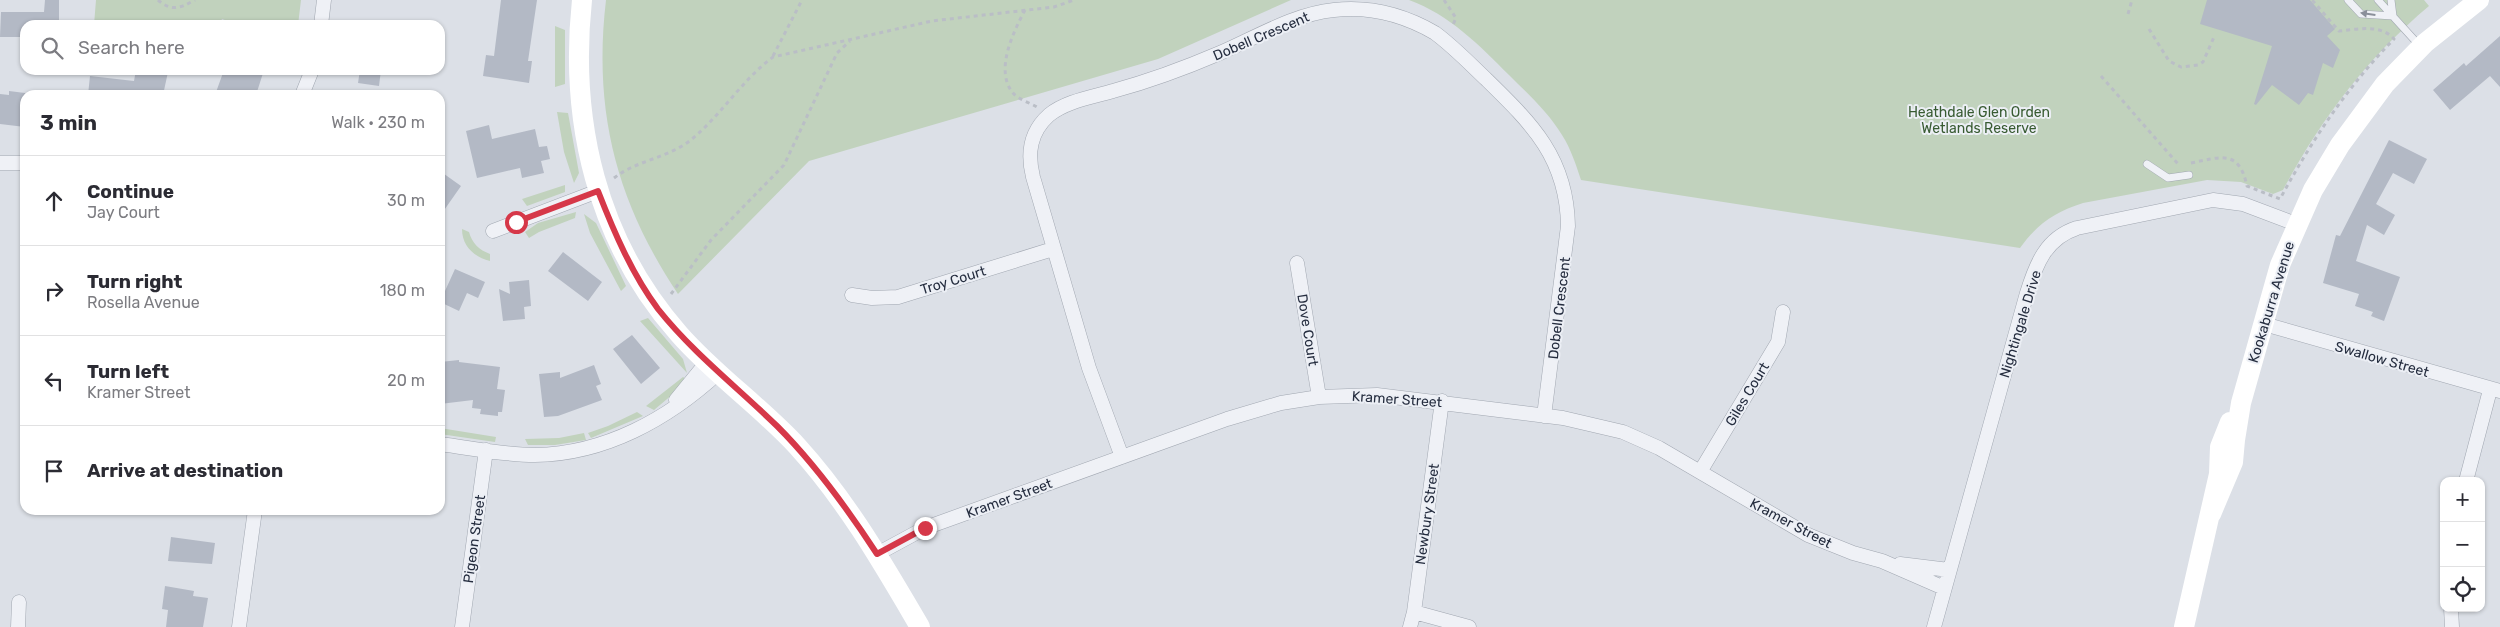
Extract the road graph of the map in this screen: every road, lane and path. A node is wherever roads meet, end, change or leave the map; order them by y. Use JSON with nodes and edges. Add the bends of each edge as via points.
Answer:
{"nodes":[{"id":1,"x":158,"y":0,"type":"edge"},
{"id":2,"x":195,"y":0,"type":"edge"},
{"id":3,"x":324,"y":0,"type":"edge"},
{"id":4,"x":582,"y":0,"type":"edge"},
{"id":5,"x":802,"y":0,"type":"edge"},
{"id":6,"x":1074,"y":0,"type":"edge"},
{"id":7,"x":1444,"y":0,"type":"edge"},
{"id":8,"x":2132,"y":0,"type":"edge"},
{"id":9,"x":2312,"y":0,"type":"edge"},
{"id":10,"x":2348,"y":0,"type":"edge"},
{"id":11,"x":2378,"y":0,"type":"edge"},
{"id":12,"x":2391,"y":0,"type":"edge"},
{"id":13,"x":2479,"y":0,"type":"edge"},
{"id":14,"x":1025,"y":10,"type":"junction"},
{"id":15,"x":2128,"y":14,"type":"dead end"},
{"id":16,"x":2393,"y":16,"type":"junction"},
{"id":17,"x":322,"y":20,"type":"edge"},
{"id":18,"x":2149,"y":29,"type":"dead end"},
{"id":19,"x":2214,"y":37,"type":"dead end"},
{"id":20,"x":855,"y":39,"type":"junction"},
{"id":21,"x":1445,"y":40,"type":"junction"},
{"id":22,"x":2422,"y":47,"type":"junction"},
{"id":23,"x":773,"y":57,"type":"junction"},
{"id":24,"x":310,"y":75,"type":"edge"},
{"id":25,"x":2102,"y":76,"type":"dead end"},
{"id":26,"x":304,"y":90,"type":"edge"},
{"id":27,"x":1051,"y":114,"type":"junction"},
{"id":28,"x":0,"y":163,"type":"edge"},
{"id":29,"x":20,"y":163,"type":"edge"},
{"id":30,"x":2147,"y":164,"type":"dead end"},
{"id":31,"x":2188,"y":164,"type":"dead end"},
{"id":32,"x":2179,"y":166,"type":"dead end"},
{"id":33,"x":623,"y":172,"type":"dead end"},
{"id":34,"x":2189,"y":175,"type":"dead end"},
{"id":35,"x":598,"y":191,"type":"junction"},
{"id":36,"x":2296,"y":224,"type":"junction"},
{"id":37,"x":493,"y":231,"type":"dead end"},
{"id":38,"x":1053,"y":249,"type":"junction"},
{"id":39,"x":1297,"y":263,"type":"dead end"},
{"id":40,"x":852,"y":295,"type":"dead end"},
{"id":41,"x":658,"y":309,"type":"junction"},
{"id":42,"x":1783,"y":312,"type":"dead end"},
{"id":43,"x":2264,"y":324,"type":"junction"},
{"id":44,"x":712,"y":367,"type":"junction"},
{"id":45,"x":2495,"y":391,"type":"edge"},
{"id":46,"x":1319,"y":397,"type":"junction"},
{"id":47,"x":1442,"y":401,"type":"junction"},
{"id":48,"x":1544,"y":416,"type":"junction"},
{"id":49,"x":445,"y":445,"type":"edge"},
{"id":50,"x":486,"y":450,"type":"junction"},
{"id":51,"x":1122,"y":457,"type":"junction"},
{"id":52,"x":1700,"y":472,"type":"junction"},
{"id":53,"x":2467,"y":477,"type":"edge"},
{"id":54,"x":254,"y":515,"type":"edge"},
{"id":55,"x":877,"y":554,"type":"junction"},
{"id":56,"x":1882,"y":561,"type":"junction"},
{"id":57,"x":1949,"y":570,"type":"junction"},
{"id":58,"x":1944,"y":588,"type":"junction"},
{"id":59,"x":18,"y":602,"type":"dead end"},
{"id":60,"x":1414,"y":612,"type":"junction"},
{"id":61,"x":2452,"y":612,"type":"edge"},
{"id":62,"x":18,"y":627,"type":"edge"},
{"id":63,"x":239,"y":627,"type":"edge"},
{"id":64,"x":462,"y":627,"type":"edge"},
{"id":65,"x":920,"y":627,"type":"edge"},
{"id":66,"x":1410,"y":627,"type":"edge"},
{"id":67,"x":1469,"y":627,"type":"edge"},
{"id":68,"x":1934,"y":627,"type":"edge"},
{"id":69,"x":2184,"y":627,"type":"edge"},
{"id":70,"x":2452,"y":627,"type":"edge"}],
"edges":[{"from":1,"to":2,"type":"path","via":[[173,9]]},
{"from":3,"to":17,"type":"street"},
{"from":4,"to":35,"type":"street","via":[[579,90],[586,145]]},
{"from":5,"to":23,"type":"path"},
{"from":6,"to":14,"type":"path","via":[[1054,7]]},
{"from":7,"to":21,"type":"path","via":[[1456,18]]},
{"from":8,"to":15,"type":"path"},
{"from":9,"to":31,"type":"path","via":[[2339,31],[2374,29],[2387,32],[2394,39],[2338,103],[2306,150],[2280,199],[2247,186],[2241,166],[2230,158]]},
{"from":16,"to":10,"type":"lane","one_way":true,"via":[[2361,14]]},
{"from":11,"to":16,"type":"lane"},
{"from":12,"to":16,"type":"lane"},
{"from":13,"to":22,"type":"street","name":"Kookaburra Avenue"},
{"from":14,"to":20,"type":"path","via":[[932,21]]},
{"from":14,"to":27,"type":"path","via":[[1007,48],[1007,81],[1013,93]]},
{"from":16,"to":22,"type":"lane"},
{"from":18,"to":19,"type":"path","via":[[2169,61],[2181,67],[2203,62]]},
{"from":20,"to":23,"type":"path"},
{"from":20,"to":41,"type":"path","via":[[837,53],[784,165],[712,240]]},
{"from":21,"to":27,"type":"street","name":"Dobell Crescent","via":[[1420,24],[1385,12],[1351,9],[1318,12],[1181,69],[1071,103]]},
{"from":21,"to":48,"type":"street","name":"Dobell Crescent","via":[[1533,127],[1549,149],[1562,181],[1568,211],[1567,242]]},
{"from":22,"to":36,"type":"street","name":"Kookaburra Avenue","via":[[2385,84],[2340,144]]},
{"from":23,"to":33,"type":"path","via":[[692,139],[674,151]]},
{"from":24,"to":26,"type":"street"},
{"from":25,"to":32,"type":"path"},
{"from":27,"to":38,"type":"street","name":"Dobell Crescent","via":[[1035,133],[1029,153]]},
{"from":28,"to":29,"type":"street"},
{"from":30,"to":34,"type":"lane","via":[[2168,178]]},
{"from":35,"to":37,"type":"street"},
{"from":35,"to":41,"type":"street","via":[[629,261]]},
{"from":36,"to":43,"type":"street","name":"Kookaburra Avenue","via":[[2280,265]]},
{"from":36,"to":57,"type":"street","name":"Nightingale Drive","via":[[2243,204],[2208,200],[2077,228],[2049,244],[2029,286]]},
{"from":38,"to":40,"type":"street","name":"Troy Court","via":[[898,297]]},
{"from":38,"to":51,"type":"street","name":"Dobell Crescent","via":[[1089,368]]},
{"from":39,"to":46,"type":"street","name":"Dove Court"},
{"from":41,"to":44,"type":"street"},
{"from":42,"to":52,"type":"street","name":"Giles Court","via":[[1778,342]]},
{"from":43,"to":45,"type":"street","name":"Swallow Street"},
{"from":43,"to":69,"type":"street","name":"Kookaburra Avenue","via":[[2241,403],[2220,447],[2219,474]]},
{"from":44,"to":50,"type":"street","via":[[700,390],[664,414],[628,434],[586,450],[533,455]]},
{"from":44,"to":55,"type":"street","via":[[776,425],[813,465]]},
{"from":45,"to":53,"type":"street"},
{"from":46,"to":47,"type":"street","name":"Kramer Street","via":[[1377,395]]},
{"from":46,"to":51,"type":"street","name":"Kramer Street","via":[[1253,410]]},
{"from":47,"to":48,"type":"street","name":"Kramer Street"},
{"from":47,"to":60,"type":"street","name":"Newbury Street"},
{"from":48,"to":52,"type":"street","name":"Kramer Street","via":[[1623,432]]},
{"from":49,"to":50,"type":"street"},
{"from":50,"to":64,"type":"street","name":"Pigeon Street"},
{"from":51,"to":55,"type":"street","name":"Kramer Street","via":[[925,528]]},
{"from":52,"to":56,"type":"street","name":"Kramer Street","via":[[1808,534]]},
{"from":54,"to":63,"type":"street"},
{"from":55,"to":65,"type":"street"},
{"from":56,"to":57,"type":"street","name":"Kramer Street"},
{"from":56,"to":58,"type":"street","name":"Kramer Street"},
{"from":57,"to":58,"type":"street","name":"Nightingale Drive"},
{"from":58,"to":68,"type":"street","name":"Nightingale Drive"},
{"from":59,"to":62,"type":"street"},
{"from":60,"to":66,"type":"street","name":"Newbury Street"},
{"from":60,"to":67,"type":"street"},
{"from":61,"to":70,"type":"street"}]}
